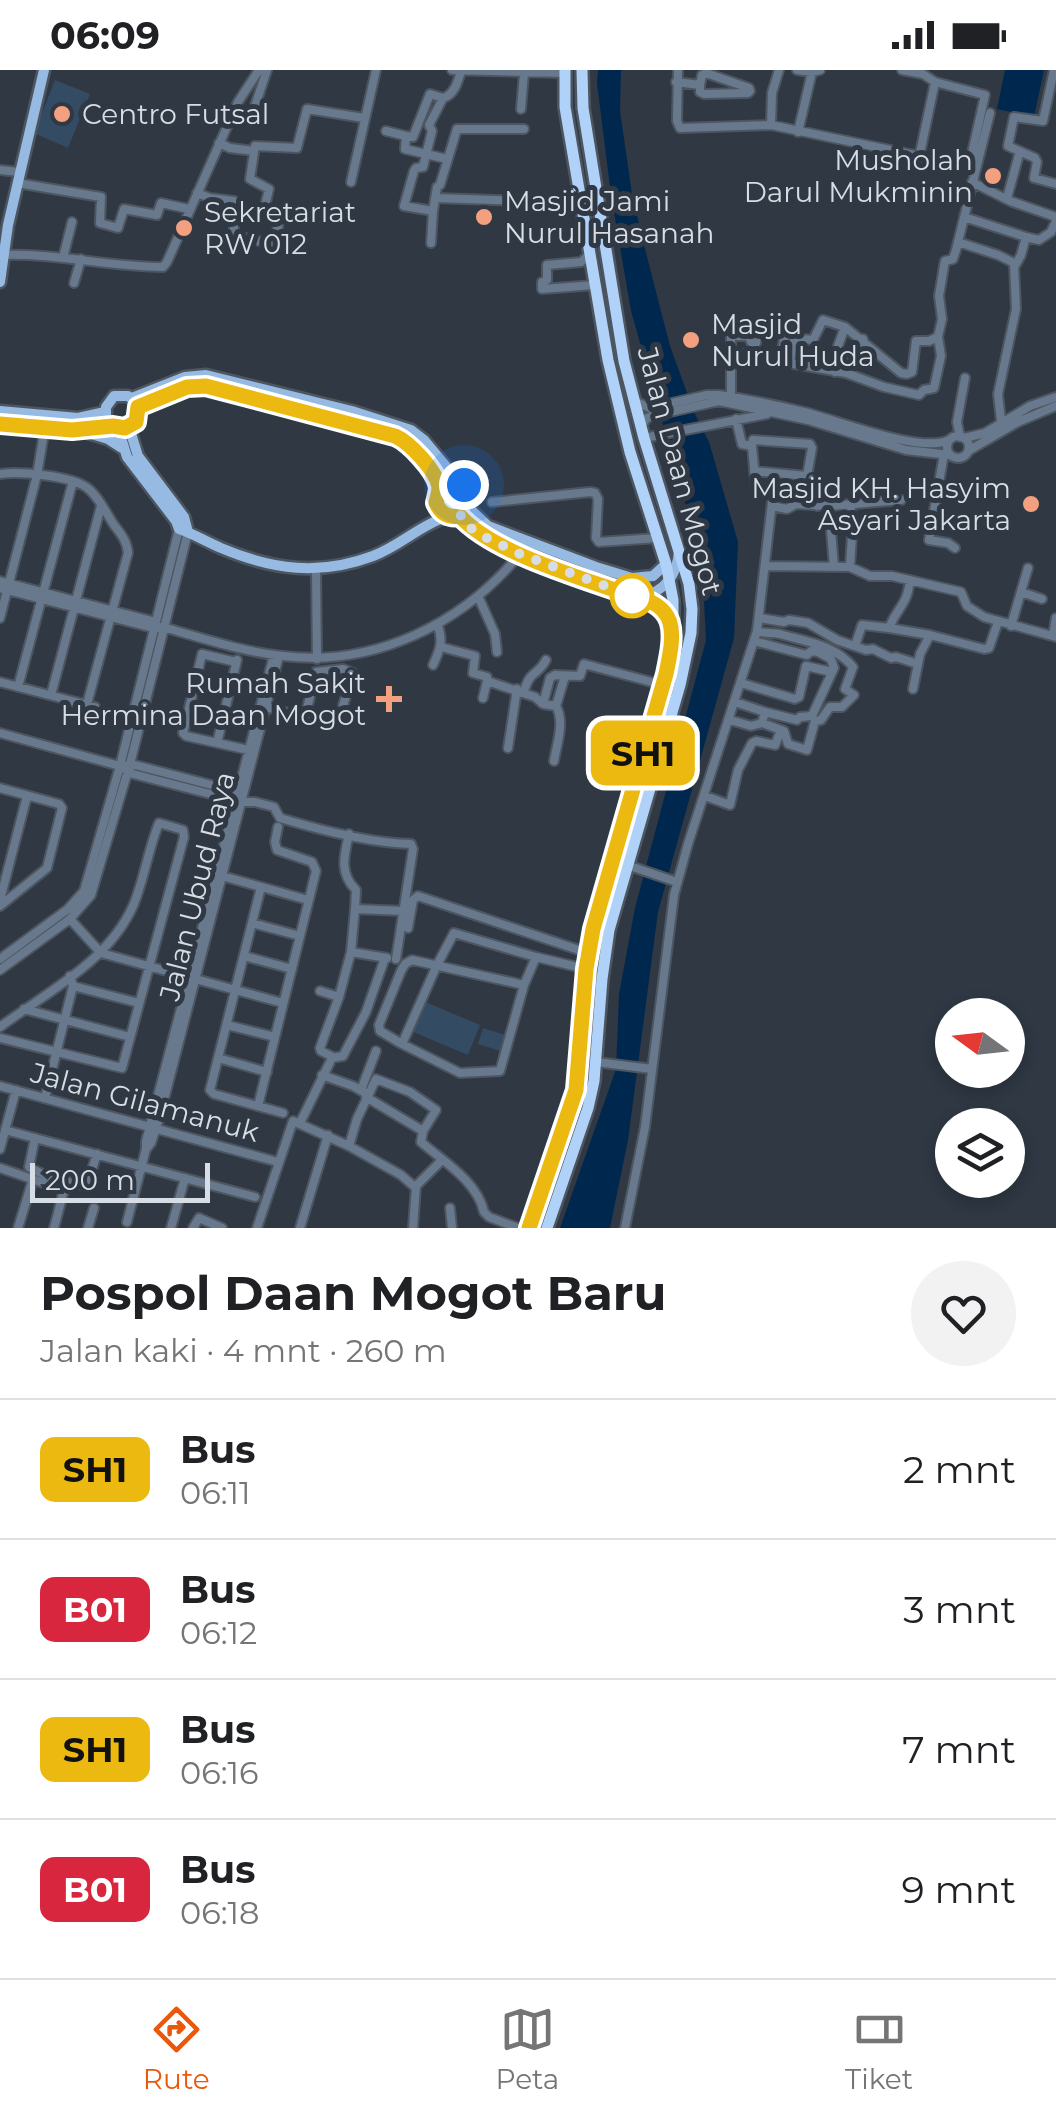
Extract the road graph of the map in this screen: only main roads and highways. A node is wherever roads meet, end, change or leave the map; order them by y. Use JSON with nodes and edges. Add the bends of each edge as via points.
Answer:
{"nodes":[{"id":1,"x":44,"y":70,"type":"edge"},
{"id":2,"x":582,"y":70,"type":"edge"},
{"id":3,"x":564,"y":72,"type":"edge"},
{"id":4,"x":608,"y":274,"type":"junction"},
{"id":5,"x":0,"y":282,"type":"edge"},
{"id":6,"x":595,"y":286,"type":"junction"},
{"id":7,"x":612,"y":295,"type":"junction"},
{"id":8,"x":135,"y":403,"type":"junction"},
{"id":9,"x":0,"y":411,"type":"edge"},
{"id":10,"x":105,"y":412,"type":"junction"},
{"id":11,"x":0,"y":424,"type":"edge"},
{"id":12,"x":120,"y":427,"type":"junction"},
{"id":13,"x":72,"y":430,"type":"junction"},
{"id":14,"x":123,"y":448,"type":"junction"},
{"id":15,"x":459,"y":482,"type":"junction"},
{"id":16,"x":440,"y":489,"type":"junction"},
{"id":17,"x":438,"y":508,"type":"junction"},
{"id":18,"x":459,"y":513,"type":"junction"},
{"id":19,"x":430,"y":522,"type":"junction"},
{"id":20,"x":183,"y":531,"type":"junction"},
{"id":21,"x":679,"y":549,"type":"junction"},
{"id":22,"x":666,"y":564,"type":"junction"},
{"id":23,"x":596,"y":567,"type":"junction"},
{"id":24,"x":670,"y":580,"type":"junction"},
{"id":25,"x":591,"y":582,"type":"junction"},
{"id":26,"x":638,"y":596,"type":"junction"},
{"id":27,"x":673,"y":632,"type":"junction"},
{"id":28,"x":637,"y":775,"type":"junction"},
{"id":29,"x":652,"y":779,"type":"junction"},
{"id":30,"x":529,"y":1228,"type":"edge"},
{"id":31,"x":547,"y":1228,"type":"edge"}],
"edges":[{"from":1,"to":5,"type":"main road"},
{"from":2,"to":4,"type":"highway","name":"Jalan Daan Mogot"},
{"from":3,"to":6,"type":"highway","name":"Jalan Daan Mogot"},
{"from":4,"to":6,"type":"highway"},
{"from":4,"to":7,"type":"highway","name":"Jalan Daan Mogot"},
{"from":6,"to":7,"type":"highway"},
{"from":6,"to":22,"type":"highway","name":"Jalan Daan Mogot","via":[[630,452]]},
{"from":7,"to":21,"type":"highway","name":"Jalan Daan Mogot","via":[[633,399]]},
{"from":8,"to":10,"type":"main road","via":[[114,396]]},
{"from":8,"to":12,"type":"main road","via":[[138,417]]},
{"from":8,"to":15,"type":"main road","via":[[185,377],[206,375],[411,430]]},
{"from":8,"to":16,"type":"main road","via":[[200,385],[310,412],[404,440]]},
{"from":9,"to":10,"type":"main road","via":[[78,418]]},
{"from":10,"to":12,"type":"main road"},
{"from":11,"to":13,"type":"main road"},
{"from":12,"to":13,"type":"main road"},
{"from":12,"to":14,"type":"main road"},
{"from":12,"to":20,"type":"main road","via":[[184,517]]},
{"from":13,"to":14,"type":"main road"},
{"from":14,"to":20,"type":"main road"},
{"from":15,"to":16,"type":"main road"},
{"from":15,"to":18,"type":"main road","via":[[471,496]]},
{"from":16,"to":17,"type":"main road"},
{"from":17,"to":18,"type":"main road"},
{"from":17,"to":19,"type":"main road"},
{"from":18,"to":19,"type":"main road"},
{"from":18,"to":23,"type":"main road"},
{"from":18,"to":25,"type":"main road","via":[[483,536]]},
{"from":19,"to":20,"type":"main road","via":[[377,555],[316,570],[225,550]]},
{"from":21,"to":24,"type":"main road"},
{"from":21,"to":29,"type":"highway","name":"Jalan Daan Mogot","via":[[691,596],[689,646]]},
{"from":22,"to":23,"type":"main road","via":[[640,579]]},
{"from":22,"to":24,"type":"highway","name":"Jalan Daan Mogot"},
{"from":23,"to":25,"type":"main road"},
{"from":24,"to":26,"type":"main road"},
{"from":24,"to":27,"type":"highway","name":"Jalan Daan Mogot"},
{"from":25,"to":26,"type":"main road"},
{"from":26,"to":27,"type":"highway","via":[[666,614]]},
{"from":27,"to":28,"type":"highway","name":"Jalan Daan Mogot"},
{"from":28,"to":29,"type":"highway"},
{"from":28,"to":30,"type":"highway","name":"Jalan Daan Mogot","via":[[588,953],[576,1090]]},
{"from":29,"to":31,"type":"highway","name":"Jalan Daan Mogot","via":[[606,943],[591,1096]]}]}
